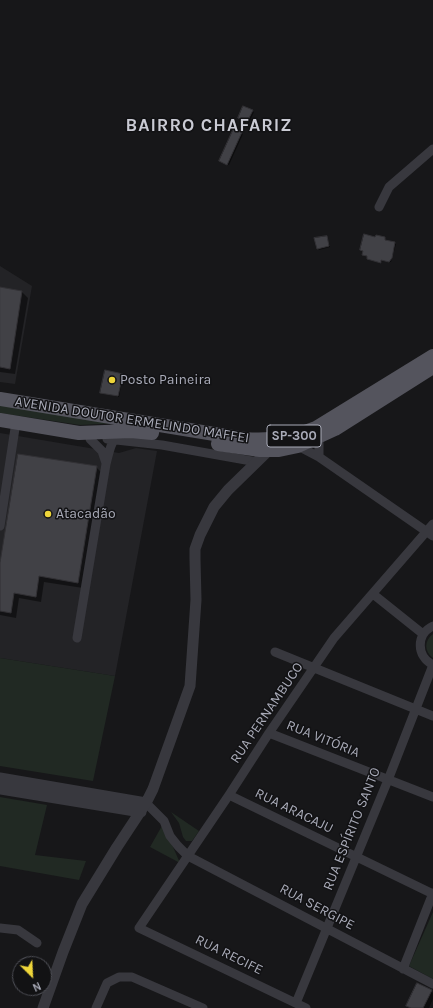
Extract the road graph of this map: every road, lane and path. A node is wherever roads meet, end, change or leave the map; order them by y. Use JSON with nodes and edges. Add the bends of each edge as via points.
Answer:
{"nodes":[{"id":1,"x":433,"y":149,"type":"edge"},
{"id":2,"x":379,"y":207,"type":"dead end"},
{"id":3,"x":433,"y":356,"type":"edge"},
{"id":4,"x":433,"y":367,"type":"edge"},
{"id":5,"x":1,"y":399,"type":"edge"},
{"id":6,"x":0,"y":420,"type":"edge"},
{"id":7,"x":16,"y":422,"type":"junction"},
{"id":8,"x":47,"y":428,"type":"junction"},
{"id":9,"x":116,"y":435,"type":"junction"},
{"id":10,"x":320,"y":437,"type":"junction"},
{"id":11,"x":94,"y":439,"type":"junction"},
{"id":12,"x":298,"y":446,"type":"junction"},
{"id":13,"x":269,"y":450,"type":"junction"},
{"id":14,"x":319,"y":457,"type":"junction"},
{"id":15,"x":257,"y":462,"type":"junction"},
{"id":16,"x":106,"y":464,"type":"junction"},
{"id":17,"x":0,"y":526,"type":"edge"},
{"id":18,"x":431,"y":530,"type":"edge"},
{"id":19,"x":373,"y":594,"type":"junction"},
{"id":20,"x":433,"y":626,"type":"edge"},
{"id":21,"x":423,"y":634,"type":"junction"},
{"id":22,"x":77,"y":638,"type":"dead end"},
{"id":23,"x":275,"y":652,"type":"dead end"},
{"id":24,"x":433,"y":665,"type":"edge"},
{"id":25,"x":314,"y":668,"type":"junction"},
{"id":26,"x":416,"y":708,"type":"junction"},
{"id":27,"x":433,"y":716,"type":"edge"},
{"id":28,"x":269,"y":732,"type":"junction"},
{"id":29,"x":0,"y":778,"type":"edge"},
{"id":30,"x":388,"y":780,"type":"junction"},
{"id":31,"x":0,"y":789,"type":"edge"},
{"id":32,"x":229,"y":795,"type":"junction"},
{"id":33,"x":433,"y":798,"type":"edge"},
{"id":34,"x":144,"y":807,"type":"junction"},
{"id":35,"x":188,"y":856,"type":"junction"},
{"id":36,"x":356,"y":857,"type":"junction"},
{"id":37,"x":433,"y":894,"type":"edge"},
{"id":38,"x":0,"y":928,"type":"edge"},
{"id":39,"x":140,"y":928,"type":"joint"},
{"id":40,"x":327,"y":928,"type":"junction"},
{"id":41,"x":37,"y":942,"type":"dead end"},
{"id":42,"x":403,"y":969,"type":"junction"},
{"id":43,"x":433,"y":984,"type":"edge"},
{"id":44,"x":296,"y":1003,"type":"junction"},
{"id":45,"x":197,"y":1007,"type":"edge"},
{"id":46,"x":43,"y":1008,"type":"edge"},
{"id":47,"x":96,"y":1008,"type":"edge"},
{"id":48,"x":306,"y":1008,"type":"edge"}],
"edges":[{"from":1,"to":2,"type":"street","via":[[389,187]]},
{"from":3,"to":5,"type":"main road","name":"AVENIDA DOUTOR ERMELINDO MAFFEI","number":"SP-300","via":[[316,428],[295,436],[270,440],[245,439]]},
{"from":4,"to":10,"type":"main road","name":"AVENIDA DOUTOR ERMELINDO MAFFEI","number":"SP-300"},
{"from":6,"to":7,"type":"main road","name":"AVENIDA DOUTOR ERMELINDO MAFFEI","number":"SP-300"},
{"from":7,"to":8,"type":"main road","name":"AVENIDA DOUTOR ERMELINDO MAFFEI","number":"SP-300"},
{"from":7,"to":17,"type":"street"},
{"from":8,"to":9,"type":"main road","name":"AVENIDA DOUTOR ERMELINDO MAFFEI","number":"SP-300"},
{"from":8,"to":11,"type":"street","via":[[53,435]]},
{"from":9,"to":11,"type":"street"},
{"from":9,"to":13,"type":"main road","name":"AVENIDA DOUTOR ERMELINDO MAFFEI","number":"SP-300","via":[[139,431],[252,450]]},
{"from":9,"to":15,"type":"street"},
{"from":9,"to":16,"type":"street"},
{"from":10,"to":12,"type":"main road","name":"AVENIDA DOUTOR ERMELINDO MAFFEI","number":"SP-300"},
{"from":10,"to":14,"type":"street"},
{"from":11,"to":16,"type":"street","via":[[102,451]]},
{"from":12,"to":13,"type":"main road","name":"AVENIDA DOUTOR ERMELINDO MAFFEI","number":"SP-300"},
{"from":12,"to":14,"type":"street"},
{"from":13,"to":15,"type":"street"},
{"from":14,"to":18,"type":"street"},
{"from":15,"to":34,"type":"street","via":[[214,507],[195,549],[195,606],[190,686],[153,789]]},
{"from":16,"to":22,"type":"street"},
{"from":18,"to":19,"type":"street","name":"RUA PERNAMBUCO"},
{"from":19,"to":21,"type":"street"},
{"from":19,"to":25,"type":"street","name":"RUA PERNAMBUCO","via":[[334,638]]},
{"from":20,"to":21,"type":"street"},
{"from":21,"to":24,"type":"street","via":[[421,652]]},
{"from":23,"to":25,"type":"street"},
{"from":24,"to":26,"type":"street","name":"RUA ESPÍRITO SANTO"},
{"from":25,"to":26,"type":"street"},
{"from":25,"to":28,"type":"street","name":"RUA PERNAMBUCO"},
{"from":26,"to":27,"type":"street"},
{"from":26,"to":30,"type":"street","name":"RUA ESPÍRITO SANTO"},
{"from":28,"to":30,"type":"street","name":"RUA VITÓRIA"},
{"from":28,"to":32,"type":"street","name":"RUA PERNAMBUCO"},
{"from":29,"to":34,"type":"street"},
{"from":30,"to":33,"type":"street","name":"RUA VITÓRIA"},
{"from":30,"to":36,"type":"street","name":"RUA ESPÍRITO SANTO"},
{"from":31,"to":34,"type":"street"},
{"from":32,"to":35,"type":"street","name":"RUA PERNAMBUCO"},
{"from":32,"to":36,"type":"street","name":"RUA ARACAJU"},
{"from":34,"to":35,"type":"street","name":"RUA SERGIPE","via":[[154,811],[164,822],[170,836]]},
{"from":34,"to":46,"type":"street","via":[[116,847],[82,904]]},
{"from":35,"to":39,"type":"street","name":"RUA PERNAMBUCO"},
{"from":35,"to":40,"type":"street","name":"RUA SERGIPE"},
{"from":36,"to":37,"type":"street","name":"RUA ARACAJU"},
{"from":36,"to":40,"type":"street","name":"RUA ESPÍRITO SANTO"},
{"from":37,"to":42,"type":"street"},
{"from":38,"to":41,"type":"street","via":[[18,930]]},
{"from":39,"to":44,"type":"street","name":"RUA RECIFE"},
{"from":40,"to":42,"type":"street","name":"RUA SERGIPE"},
{"from":40,"to":44,"type":"street","name":"RUA ESPÍRITO SANTO"},
{"from":42,"to":43,"type":"street","name":"RUA SERGIPE"},
{"from":44,"to":48,"type":"street","name":"RUA RECIFE"},
{"from":45,"to":47,"type":"street","via":[[132,977],[119,977],[107,983]]}]}
